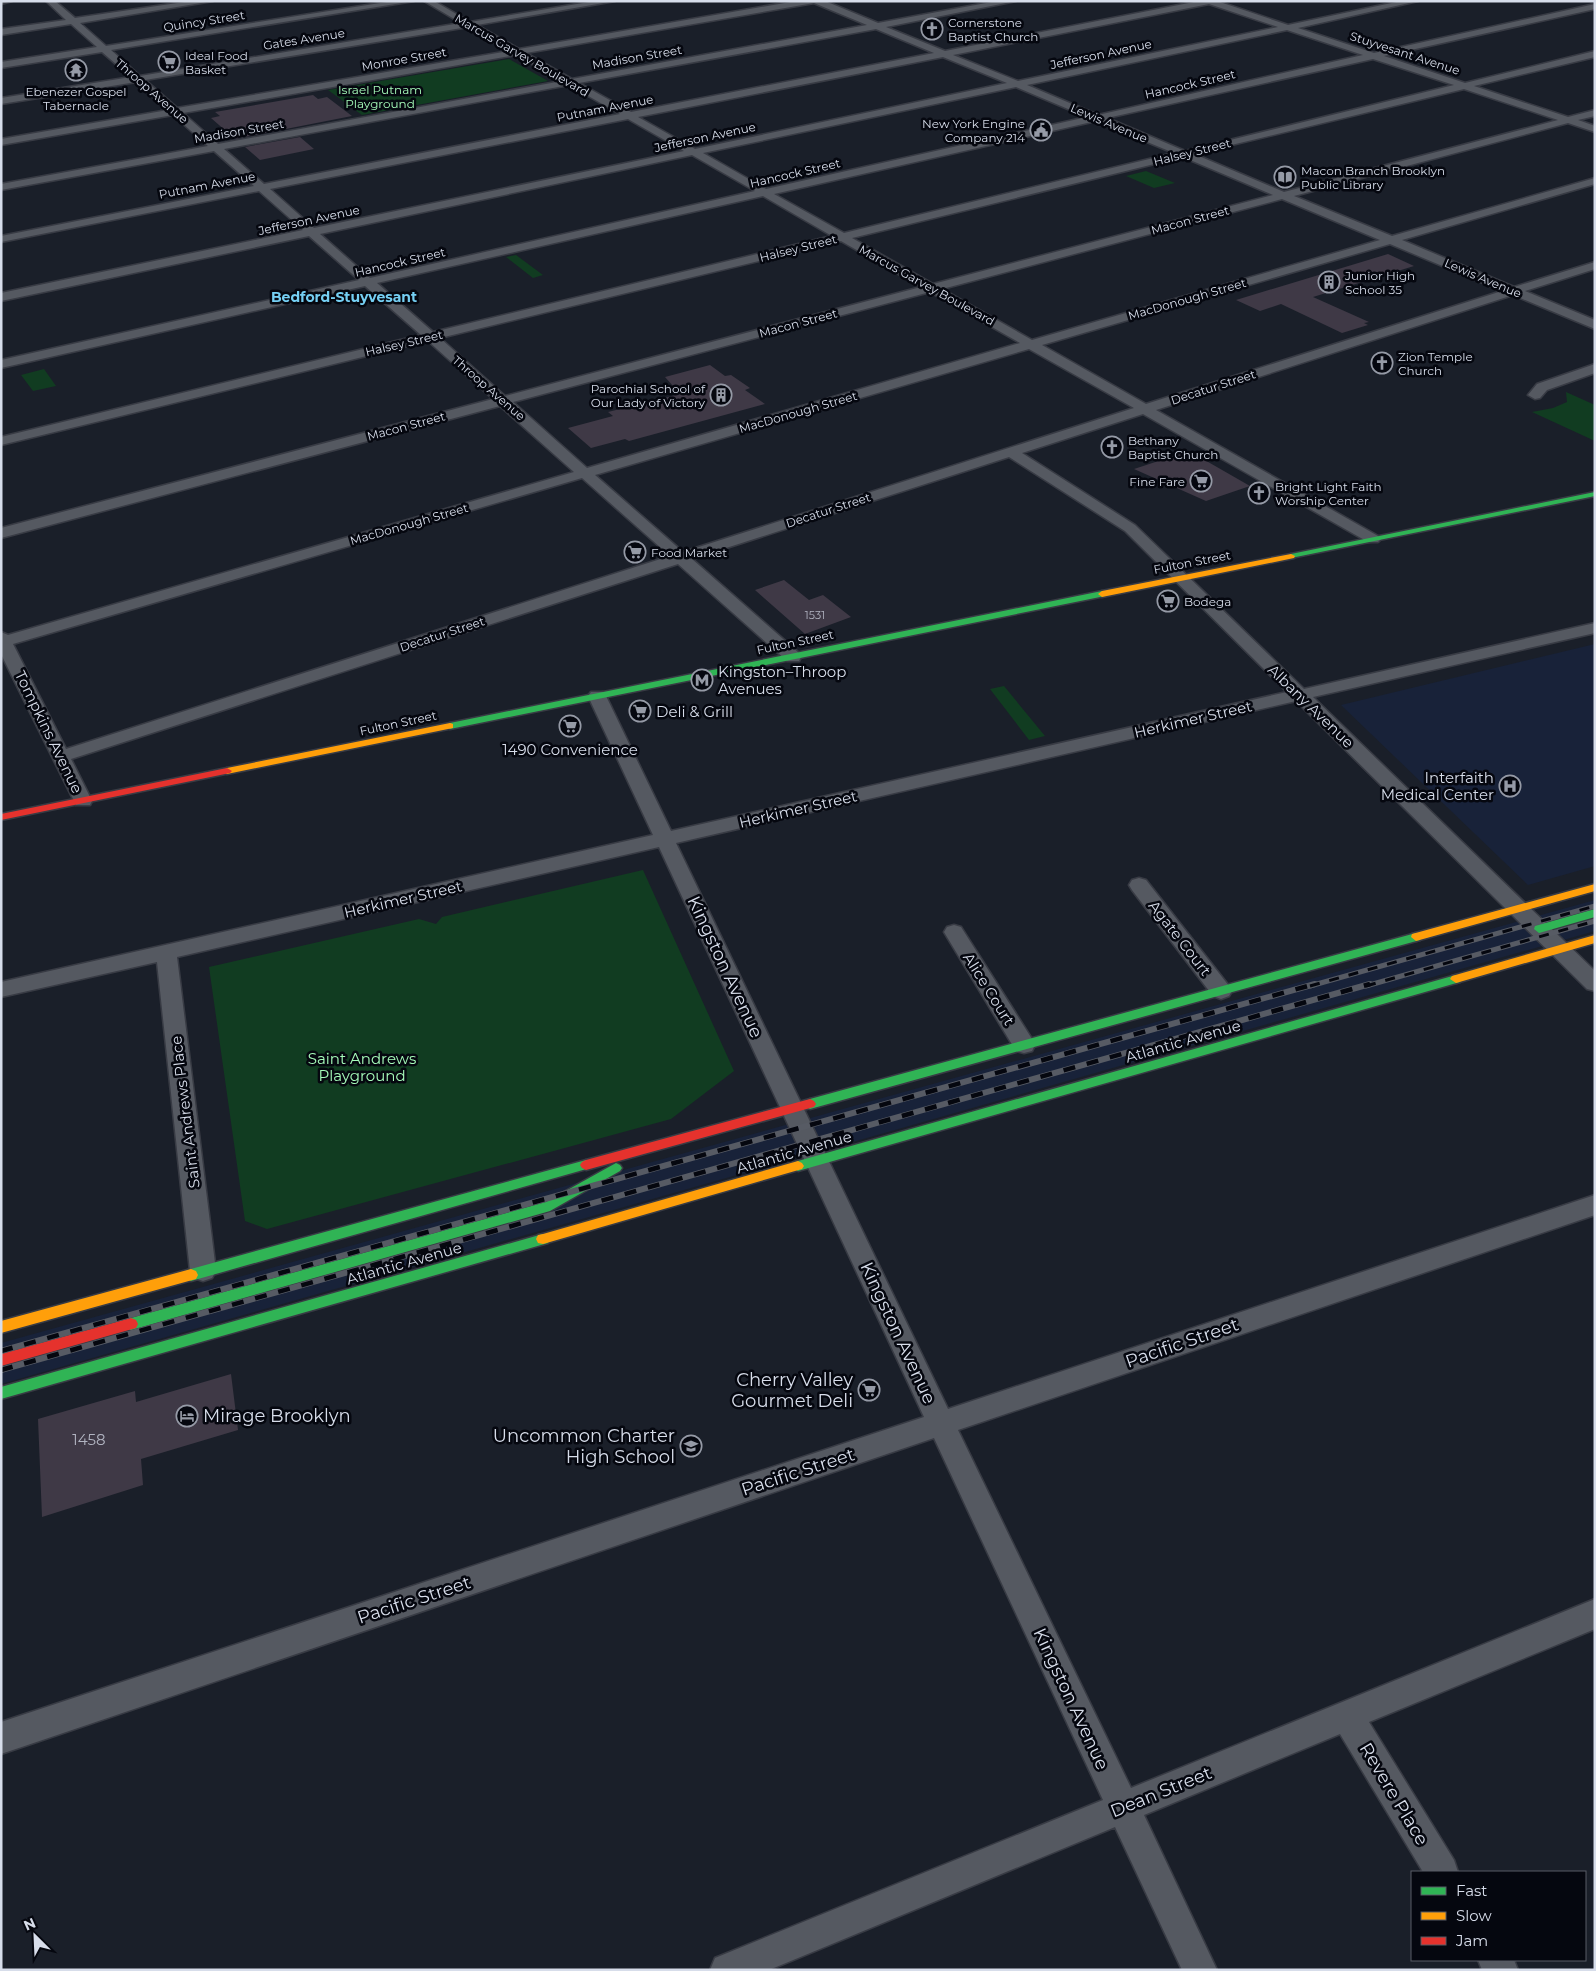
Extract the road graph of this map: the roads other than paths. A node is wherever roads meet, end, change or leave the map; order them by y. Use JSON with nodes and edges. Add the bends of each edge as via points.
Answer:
{"nodes":[{"id":1,"x":8,"y":1,"type":"edge"},
{"id":2,"x":50,"y":1,"type":"edge"},
{"id":3,"x":209,"y":1,"type":"edge"},
{"id":4,"x":410,"y":1,"type":"edge"},
{"id":5,"x":428,"y":1,"type":"edge"},
{"id":6,"x":611,"y":1,"type":"edge"},
{"id":7,"x":812,"y":1,"type":"edge"},
{"id":8,"x":818,"y":1,"type":"edge"},
{"id":9,"x":1012,"y":1,"type":"edge"},
{"id":10,"x":1211,"y":1,"type":"edge"},
{"id":11,"x":1414,"y":1,"type":"edge"},
{"id":12,"x":1,"y":2,"type":"edge"},
{"id":13,"x":1595,"y":6,"type":"edge"},
{"id":14,"x":73,"y":21,"type":"junction"},
{"id":15,"x":469,"y":24,"type":"junction"},
{"id":16,"x":877,"y":26,"type":"junction"},
{"id":17,"x":1288,"y":28,"type":"junction"},
{"id":18,"x":1,"y":32,"type":"edge"},
{"id":19,"x":104,"y":49,"type":"junction"},
{"id":20,"x":517,"y":52,"type":"junction"},
{"id":21,"x":944,"y":54,"type":"junction"},
{"id":22,"x":1595,"y":54,"type":"edge"},
{"id":23,"x":1373,"y":56,"type":"junction"},
{"id":24,"x":1,"y":65,"type":"edge"},
{"id":25,"x":138,"y":79,"type":"junction"},
{"id":26,"x":571,"y":82,"type":"junction"},
{"id":27,"x":1017,"y":84,"type":"junction"},
{"id":28,"x":1465,"y":86,"type":"junction"},
{"id":29,"x":1,"y":101,"type":"edge"},
{"id":30,"x":175,"y":112,"type":"junction"},
{"id":31,"x":1595,"y":113,"type":"edge"},
{"id":32,"x":629,"y":116,"type":"junction"},
{"id":33,"x":1097,"y":118,"type":"junction"},
{"id":34,"x":1568,"y":120,"type":"junction"},
{"id":35,"x":1595,"y":128,"type":"edge"},
{"id":36,"x":1,"y":142,"type":"edge"},
{"id":37,"x":216,"y":148,"type":"junction"},
{"id":38,"x":694,"y":152,"type":"junction"},
{"id":39,"x":1184,"y":154,"type":"junction"},
{"id":40,"x":1595,"y":182,"type":"edge"},
{"id":41,"x":1,"y":187,"type":"edge"},
{"id":42,"x":261,"y":188,"type":"junction"},
{"id":43,"x":765,"y":192,"type":"junction"},
{"id":44,"x":1283,"y":195,"type":"junction"},
{"id":45,"x":312,"y":232,"type":"junction"},
{"id":46,"x":842,"y":237,"type":"junction"},
{"id":47,"x":1,"y":238,"type":"edge"},
{"id":48,"x":1392,"y":240,"type":"junction"},
{"id":49,"x":1595,"y":265,"type":"edge"},
{"id":50,"x":368,"y":282,"type":"junction"},
{"id":51,"x":932,"y":287,"type":"junction"},
{"id":52,"x":1513,"y":291,"type":"junction"},
{"id":53,"x":1,"y":297,"type":"edge"},
{"id":54,"x":1595,"y":325,"type":"edge"},
{"id":55,"x":431,"y":337,"type":"junction"},
{"id":56,"x":1032,"y":344,"type":"junction"},
{"id":57,"x":1,"y":364,"type":"edge"},
{"id":58,"x":1595,"y":368,"type":"edge"},
{"id":59,"x":1535,"y":395,"type":"dead end"},
{"id":60,"x":503,"y":401,"type":"junction"},
{"id":61,"x":1143,"y":409,"type":"junction"},
{"id":62,"x":1,"y":441,"type":"edge"},
{"id":63,"x":1010,"y":452,"type":"junction"},
{"id":64,"x":585,"y":473,"type":"junction"},
{"id":65,"x":1595,"y":494,"type":"edge"},
{"id":66,"x":1,"y":533,"type":"edge"},
{"id":67,"x":1373,"y":539,"type":"junction"},
{"id":68,"x":681,"y":557,"type":"junction"},
{"id":69,"x":1181,"y":578,"type":"junction"},
{"id":70,"x":1595,"y":628,"type":"edge"},
{"id":71,"x":2,"y":640,"type":"edge"},
{"id":72,"x":793,"y":657,"type":"junction"},
{"id":73,"x":1299,"y":695,"type":"junction"},
{"id":74,"x":597,"y":696,"type":"junction"},
{"id":75,"x":61,"y":756,"type":"junction"},
{"id":76,"x":83,"y":801,"type":"junction"},
{"id":77,"x":1,"y":818,"type":"edge"},
{"id":78,"x":665,"y":839,"type":"junction"},
{"id":79,"x":1138,"y":885,"type":"dead end"},
{"id":80,"x":1595,"y":887,"type":"edge"},
{"id":81,"x":1518,"y":909,"type":"junction"},
{"id":82,"x":1595,"y":913,"type":"edge"},
{"id":83,"x":1539,"y":929,"type":"junction"},
{"id":84,"x":954,"y":932,"type":"dead end"},
{"id":85,"x":1595,"y":939,"type":"edge"},
{"id":86,"x":1560,"y":949,"type":"junction"},
{"id":87,"x":166,"y":953,"type":"junction"},
{"id":88,"x":1595,"y":984,"type":"edge"},
{"id":89,"x":1,"y":990,"type":"edge"},
{"id":90,"x":1221,"y":991,"type":"junction"},
{"id":91,"x":1024,"y":1045,"type":"junction"},
{"id":92,"x":793,"y":1109,"type":"junction"},
{"id":93,"x":647,"y":1149,"type":"junction"},
{"id":94,"x":817,"y":1161,"type":"junction"},
{"id":95,"x":1595,"y":1205,"type":"edge"},
{"id":96,"x":203,"y":1271,"type":"junction"},
{"id":97,"x":1,"y":1327,"type":"edge"},
{"id":98,"x":1,"y":1360,"type":"edge"},
{"id":99,"x":1,"y":1393,"type":"edge"},
{"id":100,"x":941,"y":1424,"type":"junction"},
{"id":101,"x":1595,"y":1614,"type":"edge"},
{"id":102,"x":1346,"y":1716,"type":"junction"},
{"id":103,"x":1,"y":1738,"type":"edge"},
{"id":104,"x":1122,"y":1808,"type":"junction"},
{"id":105,"x":1441,"y":1871,"type":"edge"},
{"id":106,"x":727,"y":1970,"type":"edge"},
{"id":107,"x":1200,"y":1970,"type":"edge"}],
"edges":[{"from":1,"to":12,"type":"street"},
{"from":2,"to":14,"type":"street","name":"Throop Avenue"},
{"from":3,"to":14,"type":"street"},
{"from":4,"to":19,"type":"street","name":"Quincy Street"},
{"from":5,"to":15,"type":"street","name":"Marcus Garvey Boulevard"},
{"from":6,"to":15,"type":"street","name":"Gates Avenue"},
{"from":7,"to":20,"type":"street","name":"Monroe Street"},
{"from":8,"to":16,"type":"street","name":"Lewis Avenue"},
{"from":9,"to":16,"type":"street","name":"Madison Street"},
{"from":10,"to":17,"type":"street","name":"Stuyvesant Avenue"},
{"from":10,"to":21,"type":"street","name":"Putnam Avenue"},
{"from":11,"to":17,"type":"street","name":"Jefferson Avenue"},
{"from":13,"to":23,"type":"street","name":"Hancock Street"},
{"from":14,"to":18,"type":"street"},
{"from":14,"to":19,"type":"street","name":"Throop Avenue"},
{"from":15,"to":20,"type":"street","name":"Marcus Garvey Boulevard"},
{"from":15,"to":25,"type":"street","name":"Gates Avenue"},
{"from":16,"to":21,"type":"street","name":"Lewis Avenue"},
{"from":16,"to":26,"type":"street","name":"Madison Street"},
{"from":17,"to":23,"type":"street","name":"Stuyvesant Avenue"},
{"from":17,"to":27,"type":"street","name":"Jefferson Avenue"},
{"from":19,"to":24,"type":"street","name":"Quincy Street"},
{"from":19,"to":25,"type":"street","name":"Throop Avenue"},
{"from":20,"to":26,"type":"street","name":"Marcus Garvey Boulevard"},
{"from":20,"to":30,"type":"street","name":"Monroe Street"},
{"from":21,"to":27,"type":"street","name":"Lewis Avenue"},
{"from":21,"to":32,"type":"street","name":"Putnam Avenue"},
{"from":22,"to":28,"type":"street","name":"Halsey Street"},
{"from":23,"to":28,"type":"street","name":"Stuyvesant Avenue"},
{"from":23,"to":33,"type":"street","name":"Hancock Street"},
{"from":25,"to":29,"type":"street","name":"Gates Avenue"},
{"from":25,"to":30,"type":"street","name":"Throop Avenue"},
{"from":26,"to":32,"type":"street","name":"Marcus Garvey Boulevard"},
{"from":26,"to":37,"type":"street","name":"Madison Street"},
{"from":27,"to":33,"type":"street","name":"Lewis Avenue"},
{"from":27,"to":38,"type":"street","name":"Jefferson Avenue"},
{"from":28,"to":34,"type":"street","name":"Stuyvesant Avenue"},
{"from":28,"to":39,"type":"street","name":"Halsey Street"},
{"from":30,"to":36,"type":"street","name":"Monroe Street"},
{"from":30,"to":37,"type":"street","name":"Throop Avenue"},
{"from":31,"to":34,"type":"street","name":"Macon Street"},
{"from":32,"to":38,"type":"street","name":"Marcus Garvey Boulevard"},
{"from":32,"to":42,"type":"street","name":"Putnam Avenue"},
{"from":33,"to":39,"type":"street","name":"Lewis Avenue"},
{"from":33,"to":43,"type":"street","name":"Hancock Street"},
{"from":34,"to":35,"type":"street","name":"Stuyvesant Avenue"},
{"from":34,"to":44,"type":"street","name":"Macon Street"},
{"from":37,"to":41,"type":"street","name":"Madison Street"},
{"from":37,"to":42,"type":"street","name":"Throop Avenue"},
{"from":38,"to":43,"type":"street","name":"Marcus Garvey Boulevard"},
{"from":38,"to":45,"type":"street","name":"Jefferson Avenue"},
{"from":39,"to":44,"type":"street","name":"Lewis Avenue"},
{"from":39,"to":46,"type":"street","name":"Halsey Street"},
{"from":40,"to":48,"type":"street","name":"MacDonough Street"},
{"from":42,"to":45,"type":"street","name":"Throop Avenue"},
{"from":42,"to":47,"type":"street","name":"Putnam Avenue"},
{"from":43,"to":46,"type":"street","name":"Marcus Garvey Boulevard"},
{"from":43,"to":50,"type":"street","name":"Hancock Street"},
{"from":44,"to":48,"type":"street","name":"Lewis Avenue"},
{"from":44,"to":51,"type":"street","name":"Macon Street"},
{"from":45,"to":50,"type":"street","name":"Throop Avenue"},
{"from":45,"to":53,"type":"street","name":"Jefferson Avenue"},
{"from":46,"to":51,"type":"street","name":"Marcus Garvey Boulevard"},
{"from":46,"to":55,"type":"street","name":"Halsey Street"},
{"from":48,"to":52,"type":"street","name":"Lewis Avenue"},
{"from":48,"to":56,"type":"street","name":"MacDonough Street"},
{"from":49,"to":52,"type":"street","name":"Decatur Street"},
{"from":50,"to":55,"type":"street","name":"Throop Avenue"},
{"from":50,"to":57,"type":"street","name":"Hancock Street"},
{"from":51,"to":56,"type":"street","name":"Marcus Garvey Boulevard"},
{"from":51,"to":60,"type":"street","name":"Macon Street"},
{"from":52,"to":54,"type":"street","name":"Lewis Avenue"},
{"from":52,"to":61,"type":"street","name":"Decatur Street"},
{"from":55,"to":60,"type":"street","name":"Throop Avenue"},
{"from":55,"to":62,"type":"street","name":"Halsey Street"},
{"from":56,"to":61,"type":"street","name":"Marcus Garvey Boulevard"},
{"from":56,"to":64,"type":"street","name":"MacDonough Street"},
{"from":58,"to":59,"type":"street","via":[[1542,387]]},
{"from":60,"to":64,"type":"street","name":"Throop Avenue"},
{"from":60,"to":66,"type":"street","name":"Macon Street"},
{"from":61,"to":63,"type":"street","name":"Decatur Street"},
{"from":61,"to":67,"type":"street","name":"Marcus Garvey Boulevard"},
{"from":63,"to":68,"type":"street","name":"Decatur Street"},
{"from":63,"to":69,"type":"street","name":"Albany Avenue","via":[[1130,528]]},
{"from":64,"to":68,"type":"street","name":"Throop Avenue"},
{"from":64,"to":71,"type":"street","name":"MacDonough Street"},
{"from":65,"to":67,"type":"main road","name":"Fulton Street"},
{"from":67,"to":69,"type":"main road","name":"Fulton Street"},
{"from":68,"to":72,"type":"street","name":"Throop Avenue"},
{"from":68,"to":75,"type":"street","name":"Decatur Street"},
{"from":69,"to":72,"type":"main road","name":"Fulton Street"},
{"from":69,"to":73,"type":"street","name":"Albany Avenue"},
{"from":70,"to":73,"type":"street","name":"Herkimer Street"},
{"from":71,"to":75,"type":"street","name":"Tompkins Avenue"},
{"from":72,"to":74,"type":"main road","name":"Fulton Street"},
{"from":73,"to":78,"type":"street","name":"Herkimer Street"},
{"from":73,"to":81,"type":"street","name":"Albany Avenue"},
{"from":74,"to":76,"type":"main road","name":"Fulton Street"},
{"from":74,"to":78,"type":"street","name":"Kingston Avenue"},
{"from":75,"to":76,"type":"street","name":"Tompkins Avenue"},
{"from":76,"to":77,"type":"main road","name":"Fulton Street"},
{"from":78,"to":87,"type":"street","name":"Herkimer Street"},
{"from":78,"to":92,"type":"street","name":"Kingston Avenue"},
{"from":79,"to":90,"type":"street","name":"Agate Court"},
{"from":80,"to":81,"type":"main road"},
{"from":81,"to":83,"type":"street","name":"Albany Avenue"},
{"from":81,"to":90,"type":"main road"},
{"from":82,"to":83,"type":"main road"},
{"from":83,"to":86,"type":"street","name":"Albany Avenue"},
{"from":84,"to":91,"type":"street","name":"Alice Court"},
{"from":85,"to":86,"type":"main road","name":"Atlantic Avenue"},
{"from":86,"to":88,"type":"street","name":"Albany Avenue"},
{"from":86,"to":94,"type":"main road","name":"Atlantic Avenue"},
{"from":87,"to":89,"type":"street","name":"Herkimer Street"},
{"from":87,"to":96,"type":"street","name":"Saint Andrews Place"},
{"from":90,"to":91,"type":"main road"},
{"from":91,"to":92,"type":"main road"},
{"from":92,"to":93,"type":"main road"},
{"from":92,"to":94,"type":"street","name":"Kingston Avenue"},
{"from":93,"to":96,"type":"main road"},
{"from":93,"to":98,"type":"main road","via":[[550,1206]]},
{"from":94,"to":99,"type":"main road","name":"Atlantic Avenue"},
{"from":94,"to":100,"type":"street","name":"Kingston Avenue"},
{"from":95,"to":100,"type":"street","name":"Pacific Street"},
{"from":96,"to":97,"type":"main road"},
{"from":100,"to":103,"type":"street","name":"Pacific Street"},
{"from":100,"to":104,"type":"street","name":"Kingston Avenue"},
{"from":101,"to":102,"type":"street","name":"Dean Street"},
{"from":102,"to":104,"type":"street","name":"Dean Street"},
{"from":102,"to":105,"type":"street","name":"Revere Place"},
{"from":104,"to":106,"type":"street","name":"Dean Street"},
{"from":104,"to":107,"type":"street","name":"Kingston Avenue"}]}
